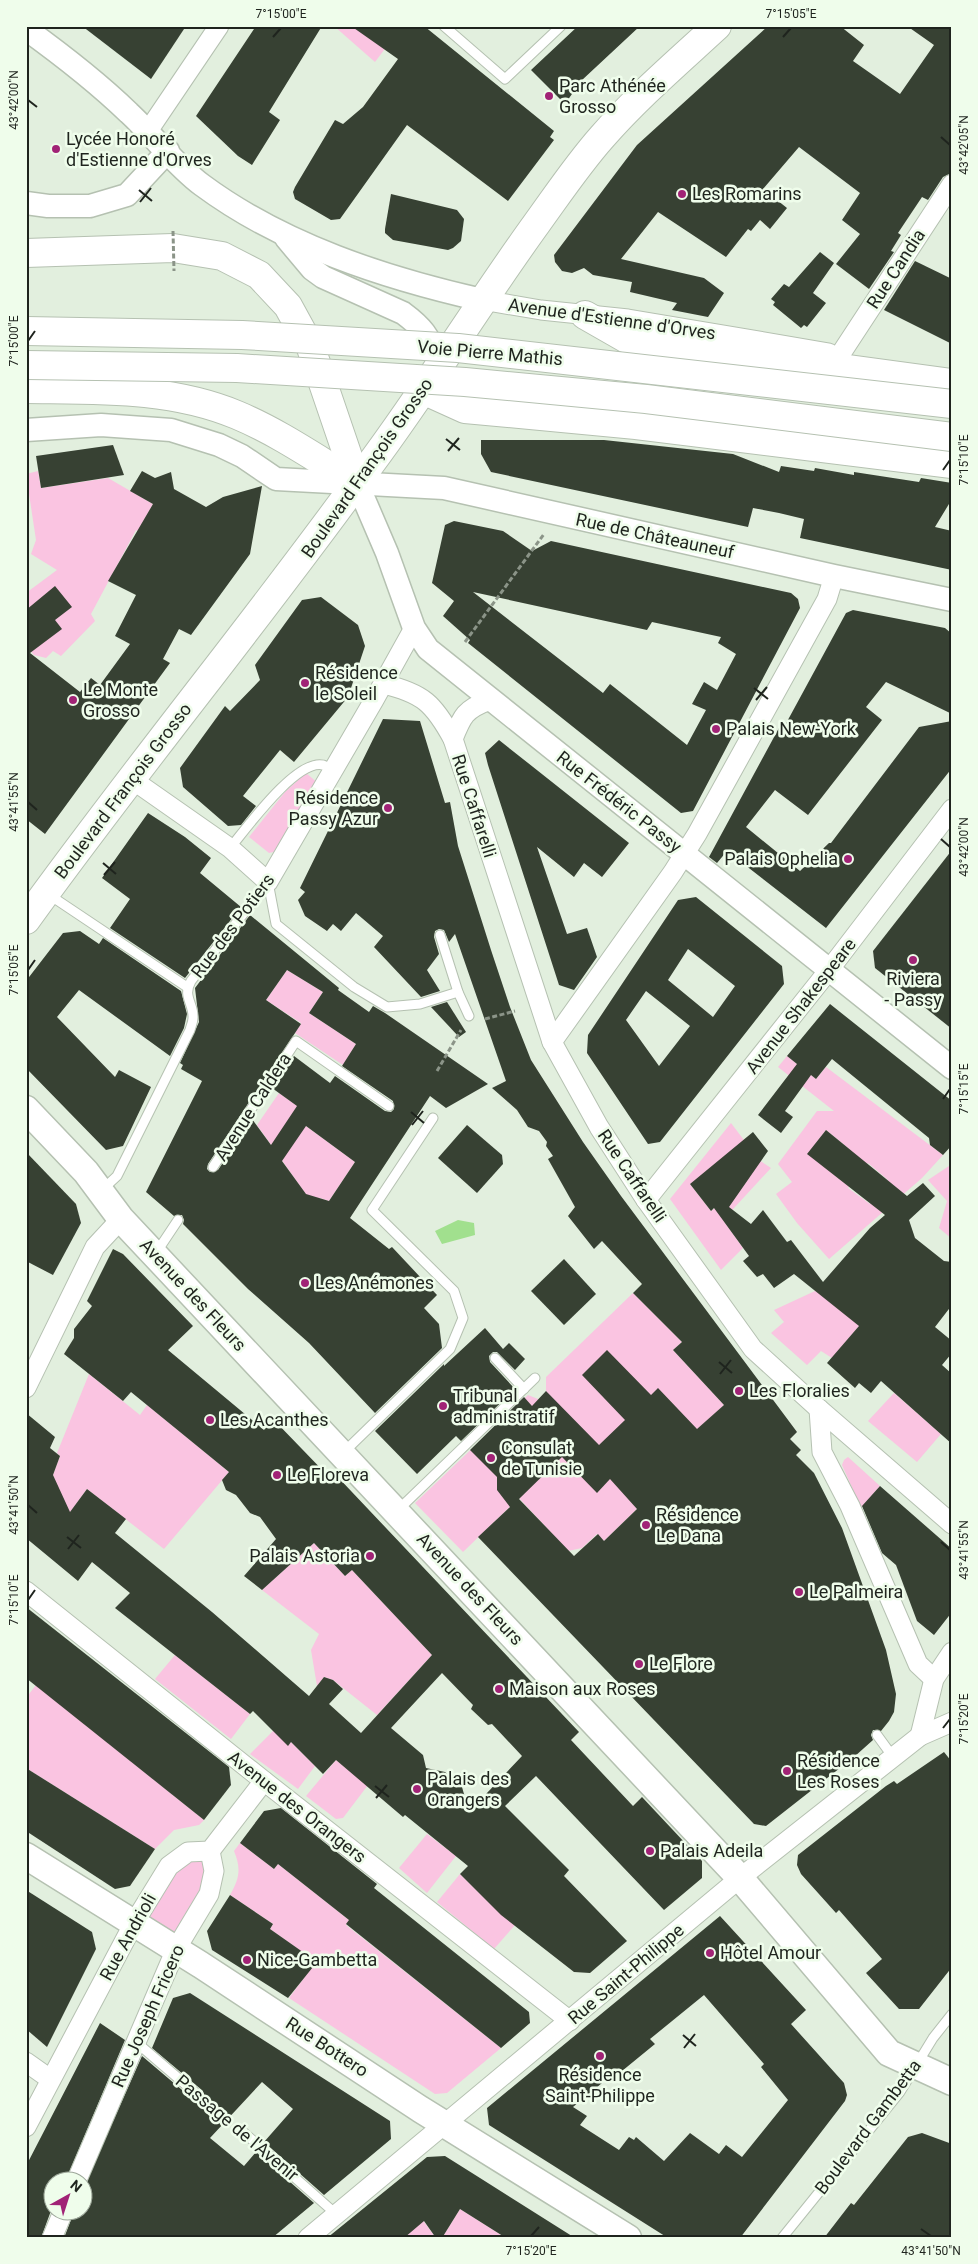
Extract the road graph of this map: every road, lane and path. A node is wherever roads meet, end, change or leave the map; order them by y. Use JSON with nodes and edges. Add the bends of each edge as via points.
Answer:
{"nodes":[{"id":1,"x":219,"y":26,"type":"edge"},
{"id":2,"x":444,"y":26,"type":"edge"},
{"id":3,"x":561,"y":26,"type":"edge"},
{"id":4,"x":717,"y":26,"type":"edge"},
{"id":5,"x":26,"y":29,"type":"edge"},
{"id":6,"x":148,"y":131,"type":"junction"},
{"id":7,"x":168,"y":151,"type":"junction"},
{"id":8,"x":952,"y":184,"type":"edge"},
{"id":9,"x":26,"y":203,"type":"edge"},
{"id":10,"x":48,"y":206,"type":"junction"},
{"id":11,"x":26,"y":212,"type":"edge"},
{"id":12,"x":173,"y":232,"type":"dead end"},
{"id":13,"x":282,"y":233,"type":"junction"},
{"id":14,"x":26,"y":253,"type":"edge"},
{"id":15,"x":174,"y":271,"type":"dead end"},
{"id":16,"x":482,"y":300,"type":"junction"},
{"id":17,"x":585,"y":315,"type":"junction"},
{"id":18,"x":26,"y":331,"type":"edge"},
{"id":19,"x":311,"y":348,"type":"junction"},
{"id":20,"x":840,"y":355,"type":"junction"},
{"id":21,"x":26,"y":365,"type":"edge"},
{"id":22,"x":439,"y":366,"type":"junction"},
{"id":23,"x":952,"y":369,"type":"edge"},
{"id":24,"x":952,"y":383,"type":"edge"},
{"id":25,"x":26,"y":389,"type":"edge"},
{"id":26,"x":423,"y":390,"type":"junction"},
{"id":27,"x":952,"y":404,"type":"edge"},
{"id":28,"x":26,"y":430,"type":"edge"},
{"id":29,"x":952,"y":437,"type":"edge"},
{"id":30,"x":952,"y":464,"type":"edge"},
{"id":31,"x":357,"y":483,"type":"junction"},
{"id":32,"x":558,"y":515,"type":"junction"},
{"id":33,"x":834,"y":576,"type":"junction"},
{"id":34,"x":952,"y":600,"type":"edge"},
{"id":35,"x":414,"y":628,"type":"junction"},
{"id":36,"x":464,"y":642,"type":"dead end"},
{"id":37,"x":383,"y":684,"type":"junction"},
{"id":38,"x":490,"y":700,"type":"junction"},
{"id":39,"x":453,"y":740,"type":"junction"},
{"id":40,"x":333,"y":770,"type":"junction"},
{"id":41,"x":130,"y":778,"type":"junction"},
{"id":42,"x":952,"y":810,"type":"edge"},
{"id":43,"x":230,"y":848,"type":"junction"},
{"id":44,"x":684,"y":854,"type":"junction"},
{"id":45,"x":268,"y":882,"type":"junction"},
{"id":46,"x":34,"y":905,"type":"edge"},
{"id":47,"x":440,"y":935,"type":"dead end"},
{"id":48,"x":830,"y":970,"type":"junction"},
{"id":49,"x":187,"y":987,"type":"junction"},
{"id":50,"x":458,"y":992,"type":"junction"},
{"id":51,"x":516,"y":1011,"type":"dead end"},
{"id":52,"x":469,"y":1016,"type":"joint"},
{"id":53,"x":484,"y":1019,"type":"dead end"},
{"id":54,"x":552,"y":1042,"type":"junction"},
{"id":55,"x":952,"y":1068,"type":"edge"},
{"id":56,"x":437,"y":1070,"type":"dead end"},
{"id":57,"x":389,"y":1106,"type":"dead end"},
{"id":58,"x":26,"y":1109,"type":"edge"},
{"id":59,"x":433,"y":1118,"type":"dead end"},
{"id":60,"x":213,"y":1168,"type":"dead end"},
{"id":61,"x":101,"y":1191,"type":"junction"},
{"id":62,"x":646,"y":1200,"type":"junction"},
{"id":63,"x":121,"y":1220,"type":"junction"},
{"id":64,"x":178,"y":1220,"type":"dead end"},
{"id":65,"x":155,"y":1255,"type":"junction"},
{"id":66,"x":495,"y":1358,"type":"dead end"},
{"id":67,"x":535,"y":1378,"type":"dead end"},
{"id":68,"x":26,"y":1388,"type":"edge"},
{"id":69,"x":524,"y":1389,"type":"junction"},
{"id":70,"x":819,"y":1409,"type":"junction"},
{"id":71,"x":343,"y":1453,"type":"junction"},
{"id":72,"x":397,"y":1511,"type":"junction"},
{"id":73,"x":952,"y":1524,"type":"edge"},
{"id":74,"x":26,"y":1591,"type":"edge"},
{"id":75,"x":952,"y":1652,"type":"edge"},
{"id":76,"x":934,"y":1679,"type":"junction"},
{"id":77,"x":952,"y":1722,"type":"edge"},
{"id":78,"x":877,"y":1735,"type":"dead end"},
{"id":79,"x":920,"y":1736,"type":"junction"},
{"id":80,"x":893,"y":1757,"type":"junction"},
{"id":81,"x":264,"y":1781,"type":"junction"},
{"id":82,"x":210,"y":1851,"type":"junction"},
{"id":83,"x":26,"y":1856,"type":"edge"},
{"id":84,"x":740,"y":1878,"type":"junction"},
{"id":85,"x":134,"y":1923,"type":"junction"},
{"id":86,"x":176,"y":1950,"type":"junction"},
{"id":87,"x":952,"y":2014,"type":"edge"},
{"id":88,"x":570,"y":2021,"type":"junction"},
{"id":89,"x":136,"y":2042,"type":"junction"},
{"id":90,"x":26,"y":2062,"type":"edge"},
{"id":91,"x":916,"y":2066,"type":"junction"},
{"id":92,"x":50,"y":2080,"type":"junction"},
{"id":93,"x":952,"y":2082,"type":"edge"},
{"id":94,"x":199,"y":2096,"type":"joint"},
{"id":95,"x":446,"y":2125,"type":"junction"},
{"id":96,"x":26,"y":2126,"type":"edge"},
{"id":97,"x":241,"y":2130,"type":"joint"},
{"id":98,"x":80,"y":2172,"type":"edge"},
{"id":99,"x":336,"y":2214,"type":"junction"},
{"id":100,"x":59,"y":2222,"type":"edge"},
{"id":101,"x":52,"y":2238,"type":"edge"},
{"id":102,"x":308,"y":2238,"type":"edge"},
{"id":103,"x":628,"y":2238,"type":"edge"},
{"id":104,"x":782,"y":2238,"type":"edge"}],
"edges":[{"from":1,"to":6,"type":"street"},
{"from":2,"to":3,"type":"lane","via":[[505,79]]},
{"from":4,"to":16,"type":"main road","name":"Boulevard François Grosso","via":[[652,85],[603,136]]},
{"from":5,"to":6,"type":"street","name":"Avenue d'Estienne d'Orves","via":[[93,80]]},
{"from":6,"to":7,"type":"street","name":"Avenue d'Estienne d'Orves"},
{"from":7,"to":10,"type":"street","via":[[127,195],[90,206]]},
{"from":7,"to":13,"type":"street","name":"Avenue d'Estienne d'Orves","via":[[202,184]]},
{"from":8,"to":20,"type":"street","name":"Rue Candia"},
{"from":9,"to":10,"type":"street"},
{"from":10,"to":11,"type":"street"},
{"from":12,"to":15,"type":"path","bridge":true},
{"from":13,"to":16,"type":"street","name":"Avenue d'Estienne d'Orves","via":[[415,284]]},
{"from":13,"to":22,"type":"street","name":"Avenue d'Estienne d'Orves","via":[[323,276],[414,321],[430,339]]},
{"from":14,"to":19,"type":"main road","via":[[173,248],[222,256],[259,275],[275,290],[288,306]]},
{"from":16,"to":17,"type":"street","name":"Avenue d'Estienne d'Orves"},
{"from":16,"to":22,"type":"main road","name":"Boulevard François Grosso"},
{"from":17,"to":20,"type":"street","name":"Avenue d'Estienne d'Orves"},
{"from":17,"to":24,"type":"main road","via":[[627,339]]},
{"from":18,"to":27,"type":"main road","name":"Voie Pierre Mathis","bridge":true,"via":[[242,335],[458,348]]},
{"from":19,"to":22,"type":"main road","via":[[335,372],[355,382],[375,384]]},
{"from":19,"to":31,"type":"main road"},
{"from":20,"to":23,"type":"street","name":"Avenue d'Estienne d'Orves"},
{"from":21,"to":29,"type":"main road","name":"Voie Pierre Mathis","bridge":true,"via":[[237,368],[465,382],[646,399]]},
{"from":22,"to":26,"type":"main road","name":"Boulevard François Grosso"},
{"from":25,"to":31,"type":"main road","via":[[121,390],[191,400],[237,415]]},
{"from":26,"to":30,"type":"main road","via":[[465,409],[486,412],[636,425]]},
{"from":26,"to":31,"type":"main road","name":"Boulevard François Grosso"},
{"from":28,"to":31,"type":"street","name":"Rue de Châteauneuf","via":[[101,425],[171,430],[219,445],[276,478]]},
{"from":31,"to":32,"type":"street","name":"Rue de Châteauneuf","via":[[438,487]]},
{"from":31,"to":35,"type":"street","name":"Rue Frédéric Passy"},
{"from":31,"to":41,"type":"main road","name":"Boulevard François Grosso","via":[[283,584]]},
{"from":32,"to":33,"type":"street","name":"Rue de Châteauneuf"},
{"from":32,"to":36,"type":"path"},
{"from":33,"to":34,"type":"street","name":"Rue de Châteauneuf"},
{"from":33,"to":44,"type":"street","via":[[827,599]]},
{"from":35,"to":37,"type":"street","name":"Rue des Potiers"},
{"from":35,"to":38,"type":"street","name":"Rue Frédéric Passy","via":[[428,649]]},
{"from":37,"to":39,"type":"street","name":"Rue Caffarelli","via":[[412,692],[426,700],[440,716]]},
{"from":37,"to":40,"type":"street","name":"Rue des Potiers"},
{"from":38,"to":39,"type":"street","name":"Rue Caffarelli","via":[[465,713]]},
{"from":38,"to":44,"type":"street","name":"Rue Frédéric Passy"},
{"from":39,"to":54,"type":"street","name":"Rue Caffarelli"},
{"from":40,"to":43,"type":"lane","via":[[322,765],[308,767],[282,786]]},
{"from":40,"to":45,"type":"street","name":"Rue des Potiers"},
{"from":41,"to":43,"type":"street"},
{"from":41,"to":46,"type":"main road","name":"Boulevard François Grosso"},
{"from":42,"to":48,"type":"street","name":"Avenue Shakespeare"},
{"from":43,"to":45,"type":"street"},
{"from":44,"to":48,"type":"street","name":"Rue Frédéric Passy"},
{"from":44,"to":54,"type":"street"},
{"from":45,"to":49,"type":"lane","name":"Rue des Potiers"},
{"from":45,"to":50,"type":"lane","via":[[276,924],[354,987],[387,1007],[420,1004]]},
{"from":46,"to":49,"type":"lane"},
{"from":47,"to":50,"type":"lane"},
{"from":48,"to":55,"type":"street","name":"Rue Frédéric Passy"},
{"from":48,"to":62,"type":"street","name":"Avenue Shakespeare"},
{"from":49,"to":61,"type":"lane","name":"Rue des Potiers","via":[[193,1016],[190,1030],[117,1176]]},
{"from":50,"to":52,"type":"lane"},
{"from":51,"to":53,"type":"path"},
{"from":52,"to":56,"type":"path"},
{"from":54,"to":62,"type":"street","name":"Rue Caffarelli","via":[[599,1127]]},
{"from":57,"to":60,"type":"lane","name":"Avenue Caldera","via":[[296,1041]]},
{"from":58,"to":61,"type":"main road","name":"Avenue des Fleurs"},
{"from":59,"to":71,"type":"lane","via":[[372,1210],[454,1291],[463,1318],[450,1349]]},
{"from":61,"to":63,"type":"main road","name":"Avenue des Fleurs"},
{"from":62,"to":70,"type":"street","name":"Rue Caffarelli","via":[[753,1349]]},
{"from":63,"to":65,"type":"main road","name":"Avenue des Fleurs"},
{"from":63,"to":68,"type":"street","via":[[95,1247]]},
{"from":64,"to":65,"type":"lane"},
{"from":65,"to":71,"type":"main road","name":"Avenue des Fleurs"},
{"from":66,"to":69,"type":"lane"},
{"from":67,"to":69,"type":"lane"},
{"from":69,"to":72,"type":"lane"},
{"from":70,"to":73,"type":"street","name":"Rue Caffarelli"},
{"from":70,"to":76,"type":"street","via":[[822,1452],[850,1506],[918,1664]]},
{"from":71,"to":72,"type":"main road","name":"Avenue des Fleurs"},
{"from":72,"to":84,"type":"main road","name":"Avenue des Fleurs"},
{"from":74,"to":81,"type":"street","name":"Avenue des Orangers"},
{"from":75,"to":76,"type":"street"},
{"from":76,"to":79,"type":"street"},
{"from":77,"to":79,"type":"street","name":"Rue Saint-Philippe"},
{"from":78,"to":80,"type":"lane"},
{"from":79,"to":80,"type":"street","name":"Rue Saint-Philippe"},
{"from":80,"to":84,"type":"street","name":"Rue Saint-Philippe"},
{"from":81,"to":82,"type":"street"},
{"from":81,"to":88,"type":"street","name":"Avenue des Orangers"},
{"from":82,"to":85,"type":"street","name":"Rue Andrioli","via":[[188,1852],[169,1866]]},
{"from":82,"to":86,"type":"street","name":"Rue Joseph Fricero","via":[[214,1871],[208,1894]]},
{"from":83,"to":85,"type":"main road","name":"Rue Bottero"},
{"from":84,"to":88,"type":"street","name":"Rue Saint-Philippe"},
{"from":84,"to":91,"type":"main road","name":"Avenue des Fleurs","via":[[889,2053]]},
{"from":85,"to":86,"type":"main road","name":"Rue Bottero"},
{"from":85,"to":92,"type":"street","name":"Rue Andrioli"},
{"from":86,"to":89,"type":"street","name":"Rue Joseph Fricero"},
{"from":86,"to":95,"type":"main road","name":"Rue Bottero"},
{"from":87,"to":91,"type":"lane","name":"Boulevard Gambetta"},
{"from":88,"to":95,"type":"street","name":"Rue Saint-Philippe"},
{"from":89,"to":94,"type":"lane","name":"Passage de l'Avenir"},
{"from":89,"to":98,"type":"street","name":"Rue Joseph Fricero"},
{"from":90,"to":92,"type":"street"},
{"from":91,"to":93,"type":"main road","name":"Avenue des Fleurs"},
{"from":91,"to":104,"type":"lane","name":"Boulevard Gambetta","via":[[900,2092]]},
{"from":92,"to":96,"type":"street","name":"Rue Andrioli"},
{"from":94,"to":97,"type":"path","name":"Passage de l'Avenir","via":[[206,2107],[228,2126]]},
{"from":95,"to":99,"type":"street","name":"Rue Saint-Philippe"},
{"from":95,"to":103,"type":"main road","name":"Rue Bottero"},
{"from":97,"to":99,"type":"lane","name":"Passage de l'Avenir"},
{"from":99,"to":102,"type":"street","name":"Rue Saint-Philippe"},
{"from":100,"to":101,"type":"street"}]}
